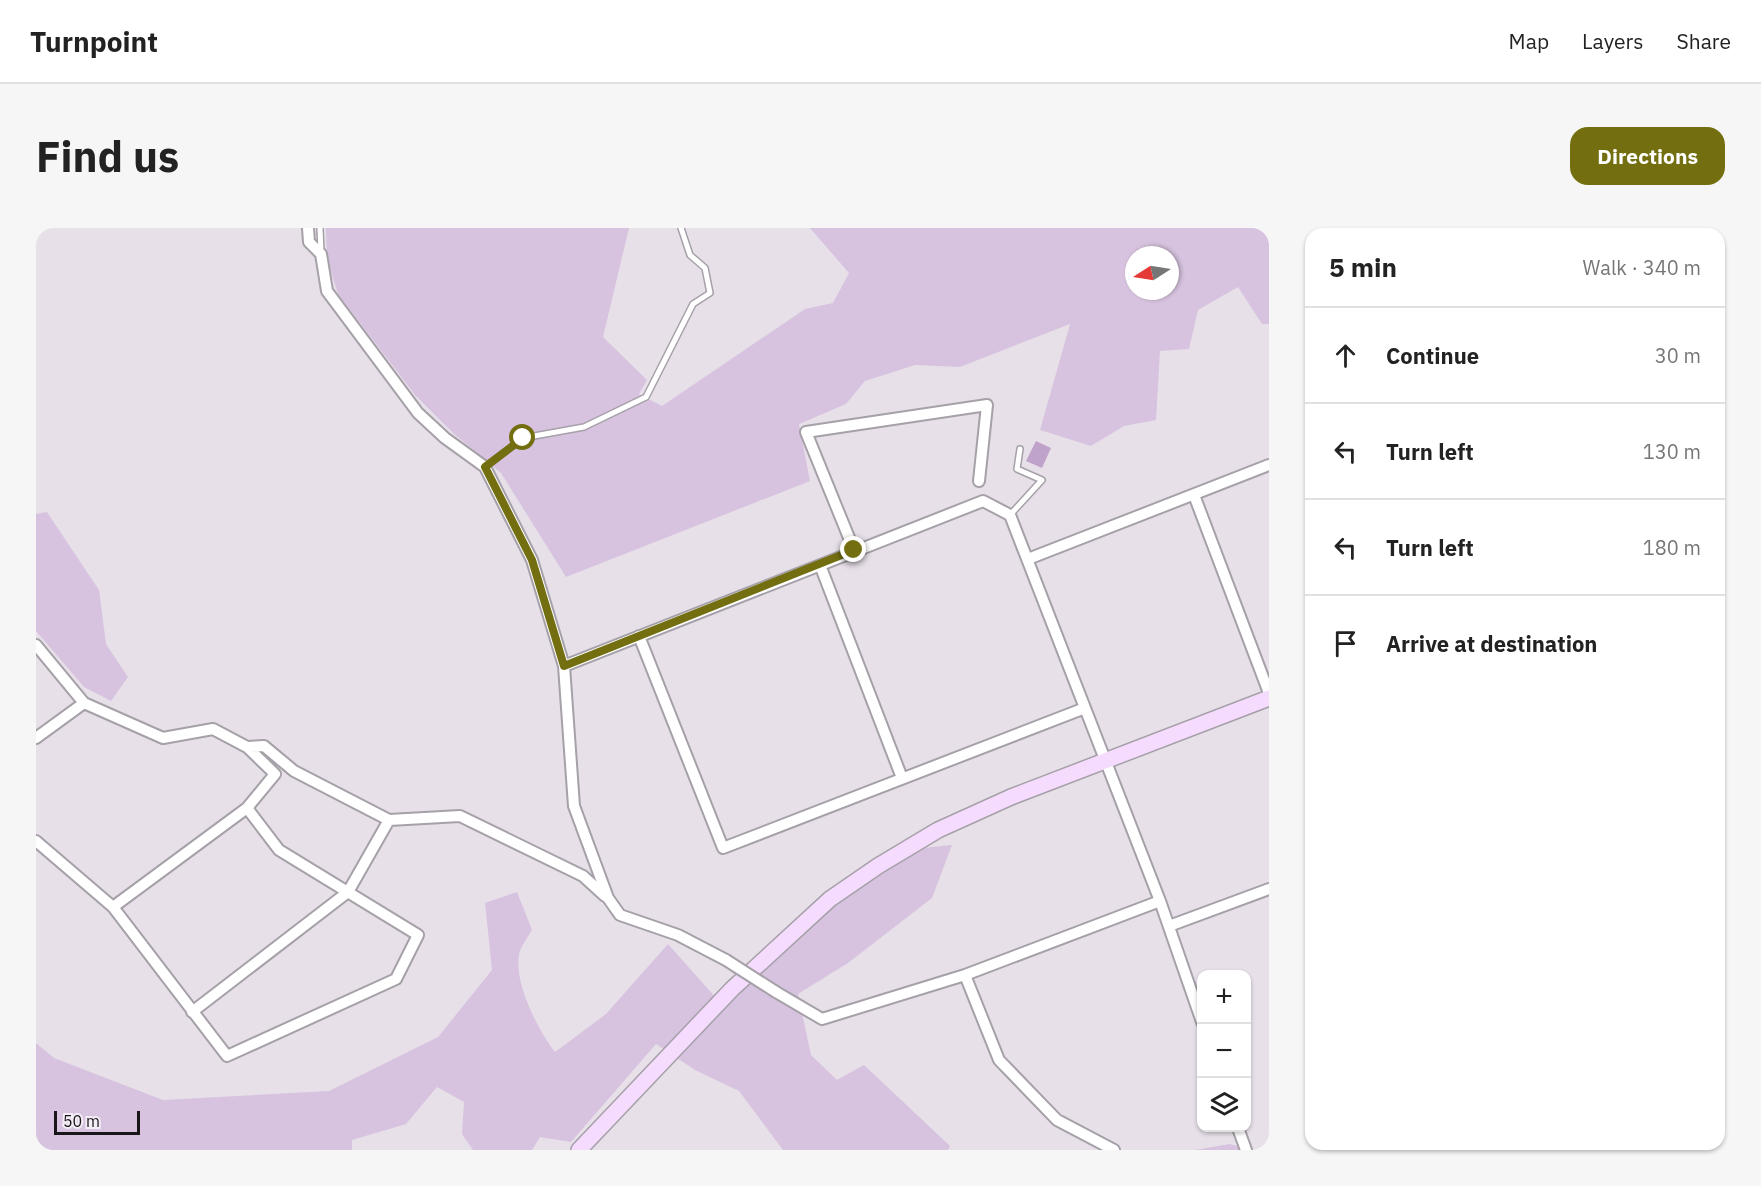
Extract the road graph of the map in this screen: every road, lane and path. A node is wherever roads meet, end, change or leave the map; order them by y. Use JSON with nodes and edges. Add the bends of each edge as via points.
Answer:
{"nodes":[{"id":1,"x":308,"y":228,"type":"edge"},
{"id":2,"x":320,"y":228,"type":"edge"},
{"id":3,"x":681,"y":228,"type":"edge"},
{"id":4,"x":321,"y":254,"type":"junction"},
{"id":5,"x":1020,"y":449,"type":"dead end"},
{"id":6,"x":1269,"y":465,"type":"edge"},
{"id":7,"x":485,"y":467,"type":"junction"},
{"id":8,"x":979,"y":481,"type":"dead end"},
{"id":9,"x":1194,"y":495,"type":"junction"},
{"id":10,"x":1010,"y":515,"type":"junction"},
{"id":11,"x":854,"y":550,"type":"junction"},
{"id":12,"x":1028,"y":559,"type":"junction"},
{"id":13,"x":820,"y":565,"type":"junction"},
{"id":14,"x":639,"y":636,"type":"junction"},
{"id":15,"x":36,"y":645,"type":"edge"},
{"id":16,"x":564,"y":666,"type":"junction"},
{"id":17,"x":1269,"y":693,"type":"edge"},
{"id":18,"x":1269,"y":698,"type":"edge"},
{"id":19,"x":84,"y":703,"type":"junction"},
{"id":20,"x":1085,"y":708,"type":"junction"},
{"id":21,"x":36,"y":738,"type":"edge"},
{"id":22,"x":247,"y":747,"type":"junction"},
{"id":23,"x":1104,"y":760,"type":"junction"},
{"id":24,"x":902,"y":778,"type":"junction"},
{"id":25,"x":247,"y":808,"type":"junction"},
{"id":26,"x":389,"y":820,"type":"junction"},
{"id":27,"x":36,"y":841,"type":"edge"},
{"id":28,"x":1269,"y":889,"type":"edge"},
{"id":29,"x":348,"y":892,"type":"junction"},
{"id":30,"x":608,"y":898,"type":"junction"},
{"id":31,"x":1160,"y":900,"type":"junction"},
{"id":32,"x":113,"y":908,"type":"junction"},
{"id":33,"x":1169,"y":926,"type":"junction"},
{"id":34,"x":965,"y":975,"type":"junction"},
{"id":35,"x":1197,"y":1007,"type":"edge"},
{"id":36,"x":192,"y":1012,"type":"junction"},
{"id":37,"x":1239,"y":1132,"type":"edge"},
{"id":38,"x":579,"y":1150,"type":"edge"},
{"id":39,"x":1114,"y":1150,"type":"edge"},
{"id":40,"x":1245,"y":1150,"type":"edge"}],
"edges":[{"from":1,"to":4,"type":"street","via":[[309,242]]},
{"from":2,"to":4,"type":"lane"},
{"from":3,"to":7,"type":"lane","via":[[690,255],[705,268],[710,293],[693,304],[645,397],[584,427],[523,438]]},
{"from":4,"to":7,"type":"street","via":[[327,291],[418,413]]},
{"from":5,"to":10,"type":"lane","via":[[1017,469],[1042,480]]},
{"from":6,"to":9,"type":"street"},
{"from":7,"to":16,"type":"street","via":[[532,560]]},
{"from":8,"to":11,"type":"street","via":[[987,405],[806,432]]},
{"from":9,"to":12,"type":"street"},
{"from":9,"to":17,"type":"street"},
{"from":10,"to":11,"type":"street","via":[[983,501]]},
{"from":10,"to":12,"type":"street"},
{"from":11,"to":13,"type":"street"},
{"from":12,"to":20,"type":"street"},
{"from":13,"to":14,"type":"street"},
{"from":13,"to":24,"type":"street"},
{"from":14,"to":16,"type":"street"},
{"from":14,"to":24,"type":"street","via":[[723,848]]},
{"from":15,"to":19,"type":"street"},
{"from":16,"to":30,"type":"street","via":[[574,806]]},
{"from":18,"to":23,"type":"street"},
{"from":19,"to":21,"type":"street"},
{"from":19,"to":22,"type":"street","via":[[163,738],[213,729]]},
{"from":20,"to":23,"type":"street"},
{"from":20,"to":24,"type":"street"},
{"from":22,"to":25,"type":"street","via":[[275,774]]},
{"from":22,"to":26,"type":"street","via":[[264,746],[294,771]]},
{"from":23,"to":31,"type":"street"},
{"from":23,"to":38,"type":"street","via":[[938,830],[830,899],[732,989]]},
{"from":25,"to":29,"type":"street","via":[[279,850]]},
{"from":25,"to":32,"type":"street"},
{"from":26,"to":29,"type":"street"},
{"from":26,"to":30,"type":"street","via":[[460,816],[583,876]]},
{"from":27,"to":32,"type":"street"},
{"from":28,"to":33,"type":"street"},
{"from":29,"to":36,"type":"street"},
{"from":29,"to":36,"type":"street","via":[[418,936],[396,979],[227,1056]]},
{"from":30,"to":34,"type":"street","bridge":true,"via":[[620,915],[678,935],[822,1019]]},
{"from":31,"to":33,"type":"street"},
{"from":31,"to":34,"type":"street"},
{"from":32,"to":36,"type":"street"},
{"from":33,"to":35,"type":"street"},
{"from":34,"to":39,"type":"street","via":[[999,1060],[1057,1120]]},
{"from":37,"to":40,"type":"street"}]}
